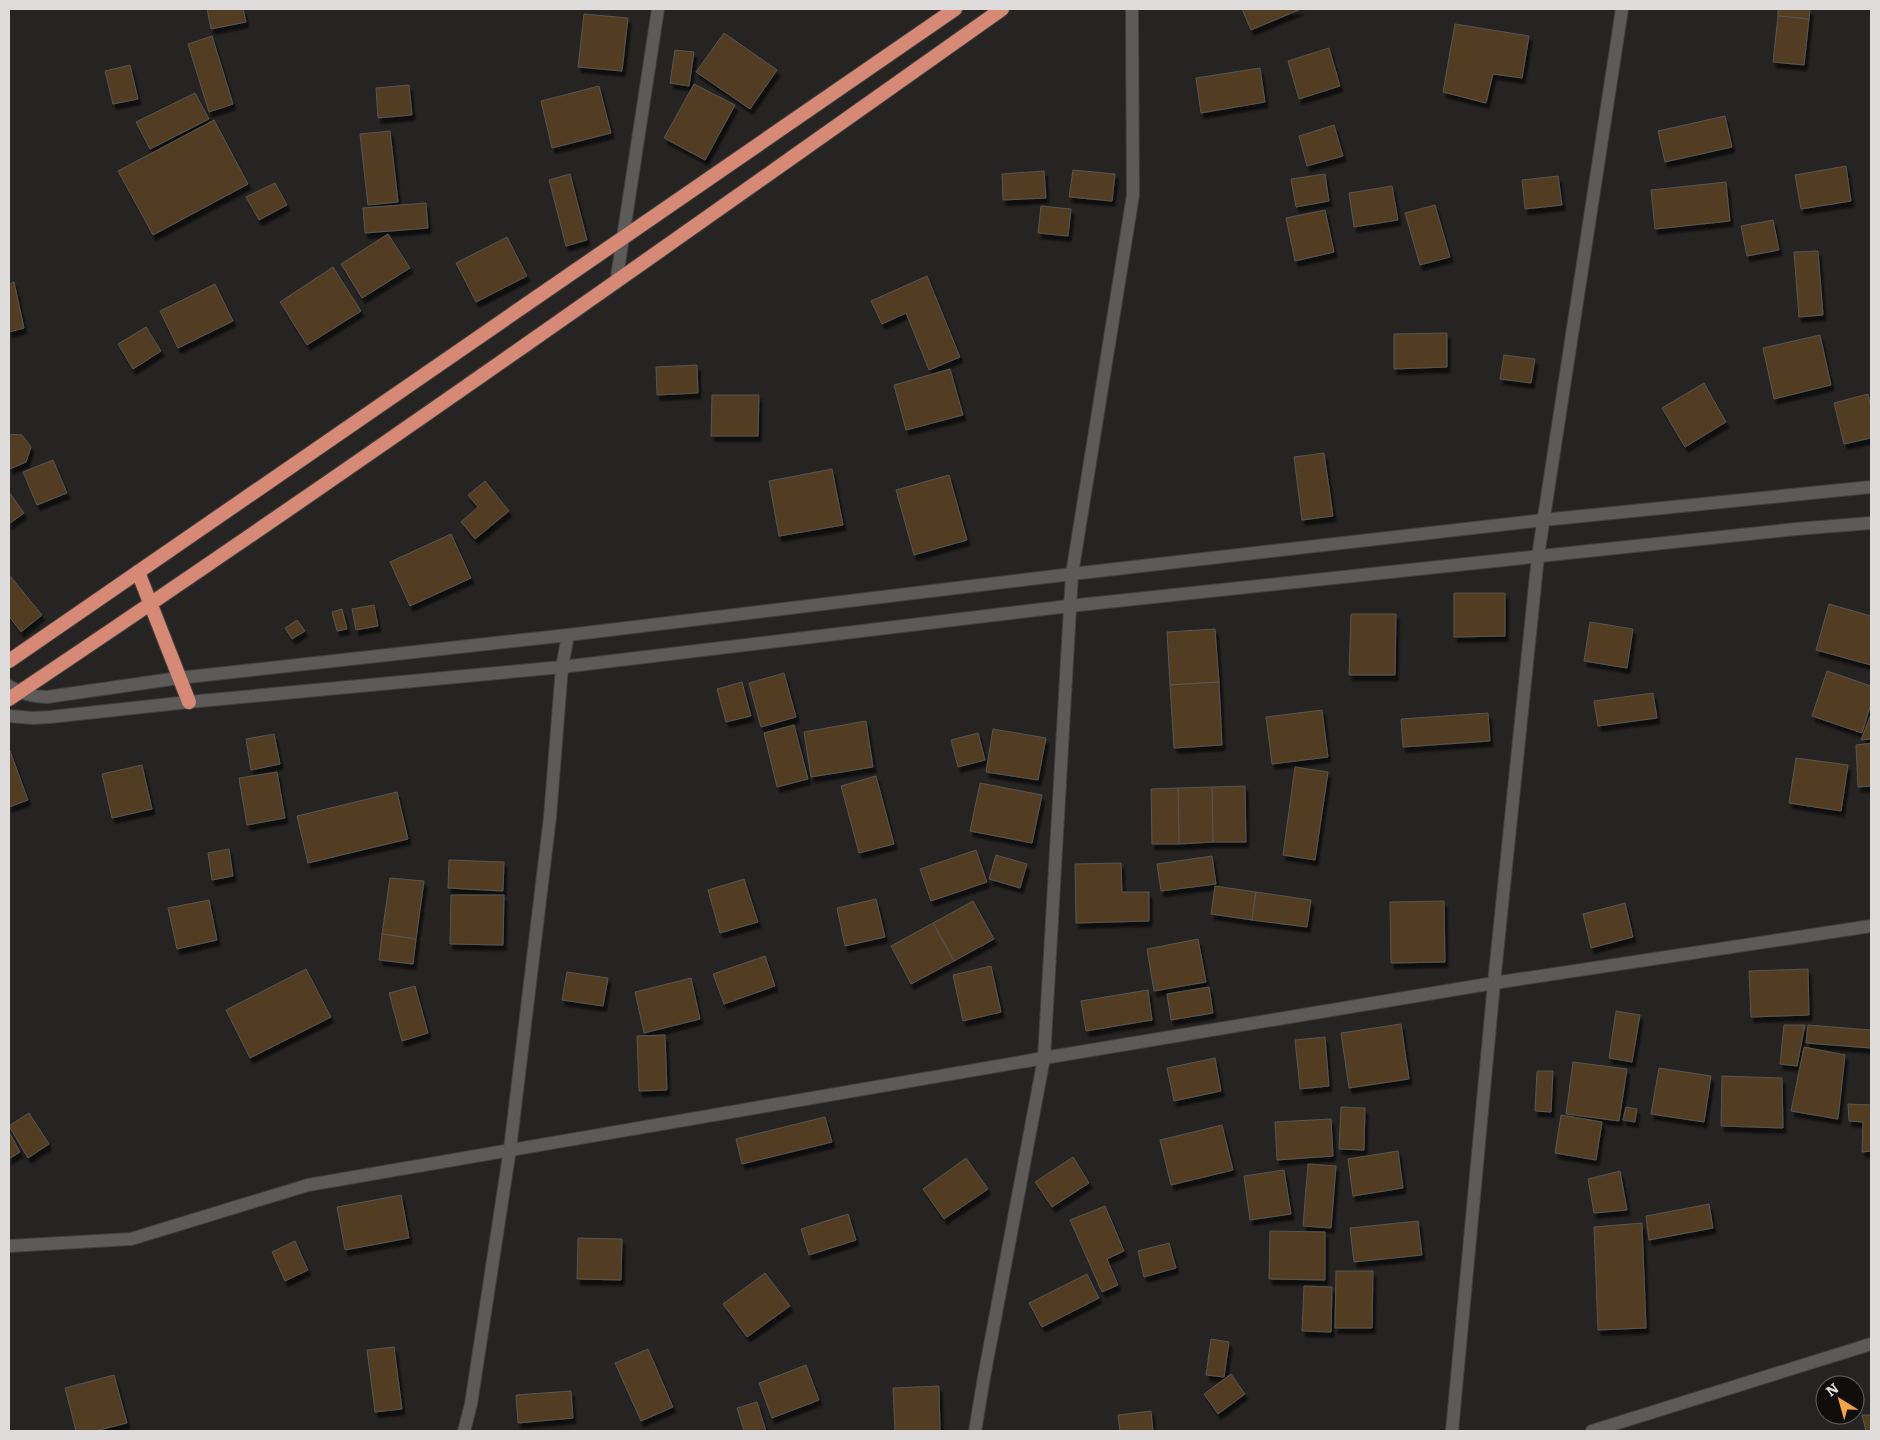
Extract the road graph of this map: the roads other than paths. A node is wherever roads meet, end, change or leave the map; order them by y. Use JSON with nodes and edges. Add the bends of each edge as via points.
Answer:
{"nodes":[{"id":1,"x":658,"y":9,"type":"edge"},
{"id":2,"x":955,"y":9,"type":"edge"},
{"id":3,"x":1002,"y":9,"type":"edge"},
{"id":4,"x":1132,"y":9,"type":"edge"},
{"id":5,"x":1622,"y":9,"type":"edge"},
{"id":6,"x":623,"y":238,"type":"junction"},
{"id":7,"x":616,"y":282,"type":"junction"},
{"id":8,"x":1871,"y":487,"type":"edge"},
{"id":9,"x":1543,"y":520,"type":"junction"},
{"id":10,"x":1871,"y":522,"type":"edge"},
{"id":11,"x":1538,"y":556,"type":"junction"},
{"id":12,"x":138,"y":572,"type":"junction"},
{"id":13,"x":1072,"y":574,"type":"junction"},
{"id":14,"x":151,"y":604,"type":"junction"},
{"id":15,"x":1069,"y":606,"type":"junction"},
{"id":16,"x":568,"y":635,"type":"junction"},
{"id":17,"x":9,"y":661,"type":"edge"},
{"id":18,"x":562,"y":667,"type":"junction"},
{"id":19,"x":179,"y":678,"type":"junction"},
{"id":20,"x":12,"y":693,"type":"edge"},
{"id":21,"x":189,"y":702,"type":"junction"},
{"id":22,"x":9,"y":716,"type":"edge"},
{"id":23,"x":1871,"y":926,"type":"edge"},
{"id":24,"x":1494,"y":984,"type":"junction"},
{"id":25,"x":1044,"y":1058,"type":"junction"},
{"id":26,"x":510,"y":1149,"type":"junction"},
{"id":27,"x":9,"y":1246,"type":"edge"},
{"id":28,"x":1871,"y":1344,"type":"edge"},
{"id":29,"x":464,"y":1431,"type":"edge"},
{"id":30,"x":975,"y":1431,"type":"edge"},
{"id":31,"x":1452,"y":1431,"type":"edge"},
{"id":32,"x":1592,"y":1431,"type":"edge"}],
"edges":[{"from":1,"to":6,"type":"street"},
{"from":2,"to":6,"type":"highway"},
{"from":3,"to":7,"type":"highway"},
{"from":4,"to":13,"type":"street","via":[[1133,195]]},
{"from":5,"to":9,"type":"street"},
{"from":6,"to":7,"type":"street"},
{"from":6,"to":12,"type":"highway"},
{"from":7,"to":14,"type":"highway"},
{"from":8,"to":9,"type":"street"},
{"from":9,"to":11,"type":"street"},
{"from":9,"to":13,"type":"street"},
{"from":10,"to":11,"type":"street"},
{"from":11,"to":15,"type":"street"},
{"from":11,"to":24,"type":"street"},
{"from":12,"to":14,"type":"highway"},
{"from":12,"to":17,"type":"highway"},
{"from":13,"to":15,"type":"street"},
{"from":13,"to":16,"type":"street"},
{"from":14,"to":19,"type":"highway"},
{"from":14,"to":20,"type":"highway"},
{"from":15,"to":18,"type":"street"},
{"from":15,"to":25,"type":"street"},
{"from":16,"to":18,"type":"street"},
{"from":16,"to":19,"type":"street"},
{"from":18,"to":21,"type":"street"},
{"from":18,"to":26,"type":"street","via":[[550,817]]},
{"from":19,"to":20,"type":"street","via":[[47,697]]},
{"from":19,"to":21,"type":"highway"},
{"from":21,"to":22,"type":"street","via":[[50,717]]},
{"from":23,"to":24,"type":"street"},
{"from":24,"to":25,"type":"street"},
{"from":24,"to":31,"type":"street"},
{"from":25,"to":26,"type":"street"},
{"from":25,"to":30,"type":"street"},
{"from":26,"to":27,"type":"street","via":[[308,1185],[131,1239]]},
{"from":26,"to":29,"type":"street","via":[[471,1404]]},
{"from":28,"to":32,"type":"street"}]}
